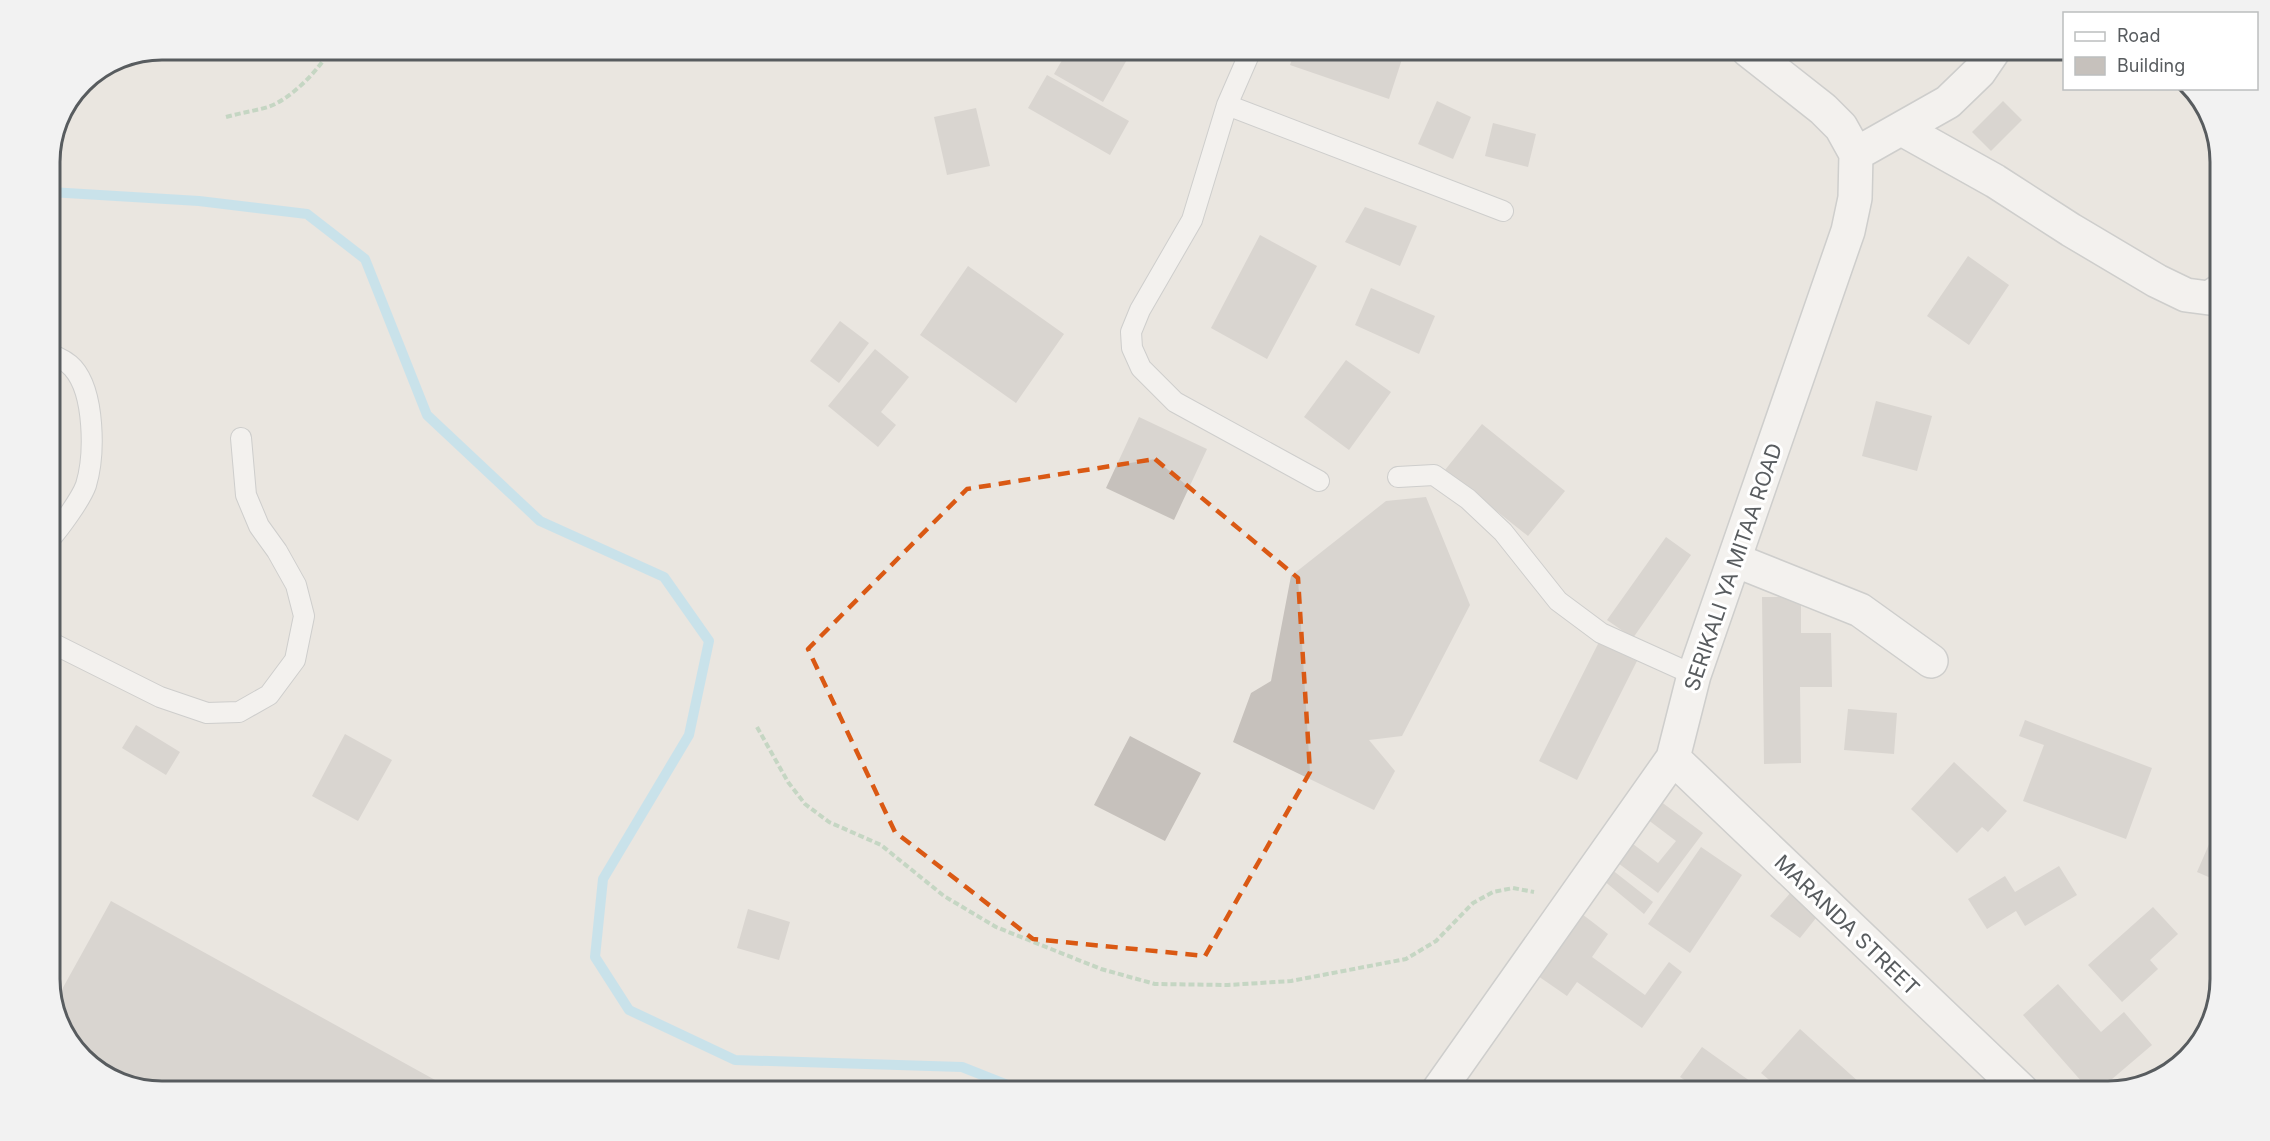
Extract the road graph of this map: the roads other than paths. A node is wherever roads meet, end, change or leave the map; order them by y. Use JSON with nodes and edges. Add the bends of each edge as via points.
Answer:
{"nodes":[{"id":1,"x":1247,"y":60,"type":"edge"},
{"id":2,"x":1760,"y":60,"type":"edge"},
{"id":3,"x":1987,"y":60,"type":"edge"},
{"id":4,"x":1227,"y":105,"type":"junction"},
{"id":5,"x":1902,"y":129,"type":"junction"},
{"id":6,"x":1856,"y":154,"type":"junction"},
{"id":7,"x":1503,"y":211,"type":"dead end"},
{"id":8,"x":2210,"y":297,"type":"edge"},
{"id":9,"x":60,"y":358,"type":"edge"},
{"id":10,"x":241,"y":438,"type":"dead end"},
{"id":11,"x":1398,"y":477,"type":"dead end"},
{"id":12,"x":1319,"y":481,"type":"dead end"},
{"id":13,"x":60,"y":527,"type":"edge"},
{"id":14,"x":1735,"y":560,"type":"junction"},
{"id":15,"x":60,"y":647,"type":"edge"},
{"id":16,"x":1931,"y":662,"type":"dead end"},
{"id":17,"x":1694,"y":675,"type":"junction"},
{"id":18,"x":1673,"y":758,"type":"junction"},
{"id":19,"x":1446,"y":1081,"type":"edge"},
{"id":20,"x":2011,"y":1081,"type":"edge"}],
"edges":[{"from":1,"to":4,"type":"lane"},
{"from":2,"to":6,"type":"street","via":[[1835,121]]},
{"from":3,"to":5,"type":"street","via":[[1948,102]]},
{"from":4,"to":7,"type":"lane"},
{"from":4,"to":12,"type":"lane","via":[[1192,220],[1140,310],[1131,332],[1132,348],[1141,368],[1174,402]]},
{"from":5,"to":6,"type":"street"},
{"from":5,"to":8,"type":"street","via":[[2157,281],[2186,295]]},
{"from":6,"to":14,"type":"street","name":"SERIKALI YA MITAA ROAD","via":[[1855,198],[1848,231]]},
{"from":9,"to":13,"type":"lane","via":[[73,368],[83,385],[92,446],[85,486]]},
{"from":10,"to":15,"type":"lane","via":[[246,495],[259,526],[296,585],[304,616],[295,660],[269,694],[239,712],[207,713],[160,697]]},
{"from":11,"to":17,"type":"lane","via":[[1434,475],[1468,499],[1503,532],[1558,601],[1601,633]]},
{"from":14,"to":16,"type":"street","via":[[1860,610]]},
{"from":14,"to":17,"type":"street","name":"SERIKALI YA MITAA ROAD"},
{"from":17,"to":18,"type":"street","name":"SERIKALI YA MITAA ROAD"},
{"from":18,"to":19,"type":"street","name":"SERIKALI YA MITAA ROAD"},
{"from":18,"to":20,"type":"street","name":"MARANDA STREET"}]}
